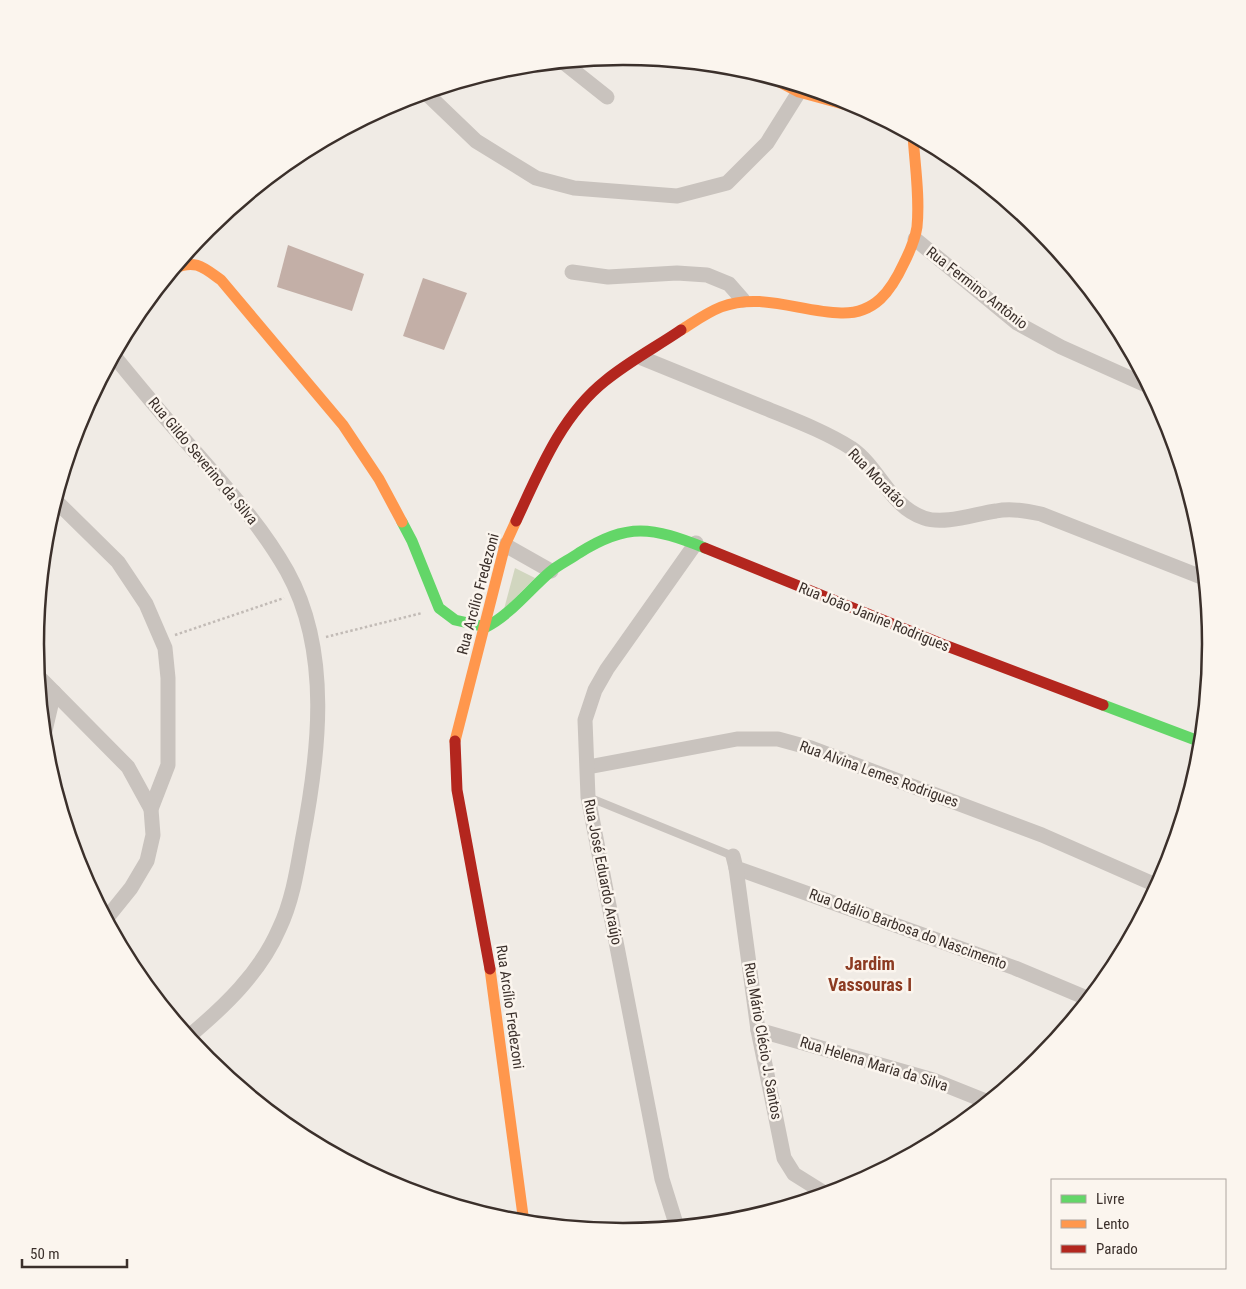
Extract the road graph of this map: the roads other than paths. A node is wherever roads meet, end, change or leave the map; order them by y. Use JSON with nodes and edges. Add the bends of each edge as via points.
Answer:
{"nodes":[{"id":1,"x":570,"y":68,"type":"edge"},
{"id":2,"x":799,"y":92,"type":"edge"},
{"id":3,"x":607,"y":97,"type":"dead end"},
{"id":4,"x":431,"y":98,"type":"edge"},
{"id":5,"x":913,"y":143,"type":"edge"},
{"id":6,"x":915,"y":239,"type":"junction"},
{"id":7,"x":186,"y":264,"type":"edge"},
{"id":8,"x":572,"y":272,"type":"dead end"},
{"id":9,"x":743,"y":300,"type":"junction"},
{"id":10,"x":642,"y":358,"type":"junction"},
{"id":11,"x":118,"y":361,"type":"edge"},
{"id":12,"x":1140,"y":382,"type":"edge"},
{"id":13,"x":61,"y":506,"type":"edge"},
{"id":14,"x":696,"y":543,"type":"junction"},
{"id":15,"x":505,"y":545,"type":"junction"},
{"id":16,"x":551,"y":571,"type":"junction"},
{"id":17,"x":1198,"y":576,"type":"edge"},
{"id":18,"x":486,"y":627,"type":"junction"},
{"id":19,"x":45,"y":684,"type":"edge"},
{"id":20,"x":54,"y":692,"type":"junction"},
{"id":21,"x":49,"y":716,"type":"edge"},
{"id":22,"x":1194,"y":739,"type":"edge"},
{"id":23,"x":588,"y":767,"type":"junction"},
{"id":24,"x":588,"y":797,"type":"junction"},
{"id":25,"x":152,"y":809,"type":"junction"},
{"id":26,"x":735,"y":862,"type":"junction"},
{"id":27,"x":1151,"y":883,"type":"edge"},
{"id":28,"x":110,"y":914,"type":"edge"},
{"id":29,"x":1084,"y":996,"type":"edge"},
{"id":30,"x":758,"y":1030,"type":"junction"},
{"id":31,"x":193,"y":1032,"type":"edge"},
{"id":32,"x":982,"y":1099,"type":"edge"},
{"id":33,"x":819,"y":1189,"type":"edge"},
{"id":34,"x":523,"y":1215,"type":"edge"},
{"id":35,"x":675,"y":1221,"type":"edge"}],
"edges":[{"from":1,"to":3,"type":"street"},
{"from":2,"to":4,"type":"street","via":[[767,143],[726,183],[677,196],[574,188],[536,178],[476,141]]},
{"from":5,"to":6,"type":"street","name":"Rua Arcílio Fredezoni"},
{"from":6,"to":9,"type":"street","name":"Rua Arcílio Fredezoni","via":[[895,283],[875,306],[844,314],[762,300]]},
{"from":6,"to":12,"type":"street","name":"Rua Fermino Antônio","via":[[1017,323]]},
{"from":7,"to":18,"type":"street","via":[[200,266],[221,280],[337,417],[393,502],[439,608],[455,620]]},
{"from":8,"to":9,"type":"street","via":[[608,277],[677,273],[706,275],[728,284]]},
{"from":9,"to":10,"type":"street","name":"Rua Arcílio Fredezoni","via":[[720,306]]},
{"from":10,"to":15,"type":"street","name":"Rua Arcílio Fredezoni","via":[[604,381],[572,416],[546,456]]},
{"from":10,"to":17,"type":"street","name":"Rua Moratão","via":[[821,431],[853,449],[895,499],[911,512],[927,519],[960,518],[997,510],[1041,514]]},
{"from":11,"to":31,"type":"street","name":"Rua Gildo Severino da Silva","via":[[254,519],[288,572],[312,640],[318,729],[312,792],[294,887],[280,929],[259,966],[234,995]]},
{"from":13,"to":25,"type":"street","via":[[118,562],[146,604],[165,648],[168,765]]},
{"from":14,"to":16,"type":"street","name":"Rua João Janine Rodrigues","via":[[673,535],[633,530],[603,538]]},
{"from":14,"to":22,"type":"street","name":"Rua João Janine Rodrigues","via":[[946,646]]},
{"from":14,"to":23,"type":"street","name":"Rua José Eduardo Araújo","via":[[595,690],[585,720]]},
{"from":15,"to":16,"type":"street"},
{"from":15,"to":18,"type":"street","name":"Rua Arcílio Fredezoni"},
{"from":16,"to":18,"type":"street","name":"Rua João Janine Rodrigues","via":[[512,610]]},
{"from":18,"to":34,"type":"street","name":"Rua Arcílio Fredezoni","via":[[454,748],[457,790],[480,906]]},
{"from":19,"to":20,"type":"street"},
{"from":20,"to":21,"type":"street"},
{"from":20,"to":25,"type":"street","via":[[128,767]]},
{"from":23,"to":24,"type":"street","name":"Rua José Eduardo Araújo"},
{"from":23,"to":27,"type":"street","name":"Rua Alvina Lemes Rodrigues","via":[[705,743],[778,738],[1042,834]]},
{"from":24,"to":26,"type":"lane"},
{"from":24,"to":35,"type":"street","name":"Rua José Eduardo Araújo","via":[[662,1179]]},
{"from":25,"to":28,"type":"street","via":[[153,835],[147,860],[131,888]]},
{"from":26,"to":29,"type":"street","name":"Rua Odálio Barbosa do Nascimento"},
{"from":26,"to":30,"type":"street","name":"Rua Mário Clécio J. Santos"},
{"from":30,"to":32,"type":"street","name":"Rua Helena Maria da Silva","via":[[933,1080]]},
{"from":30,"to":33,"type":"street","name":"Rua Mário Clécio J. Santos","via":[[784,1158],[794,1174]]}]}
